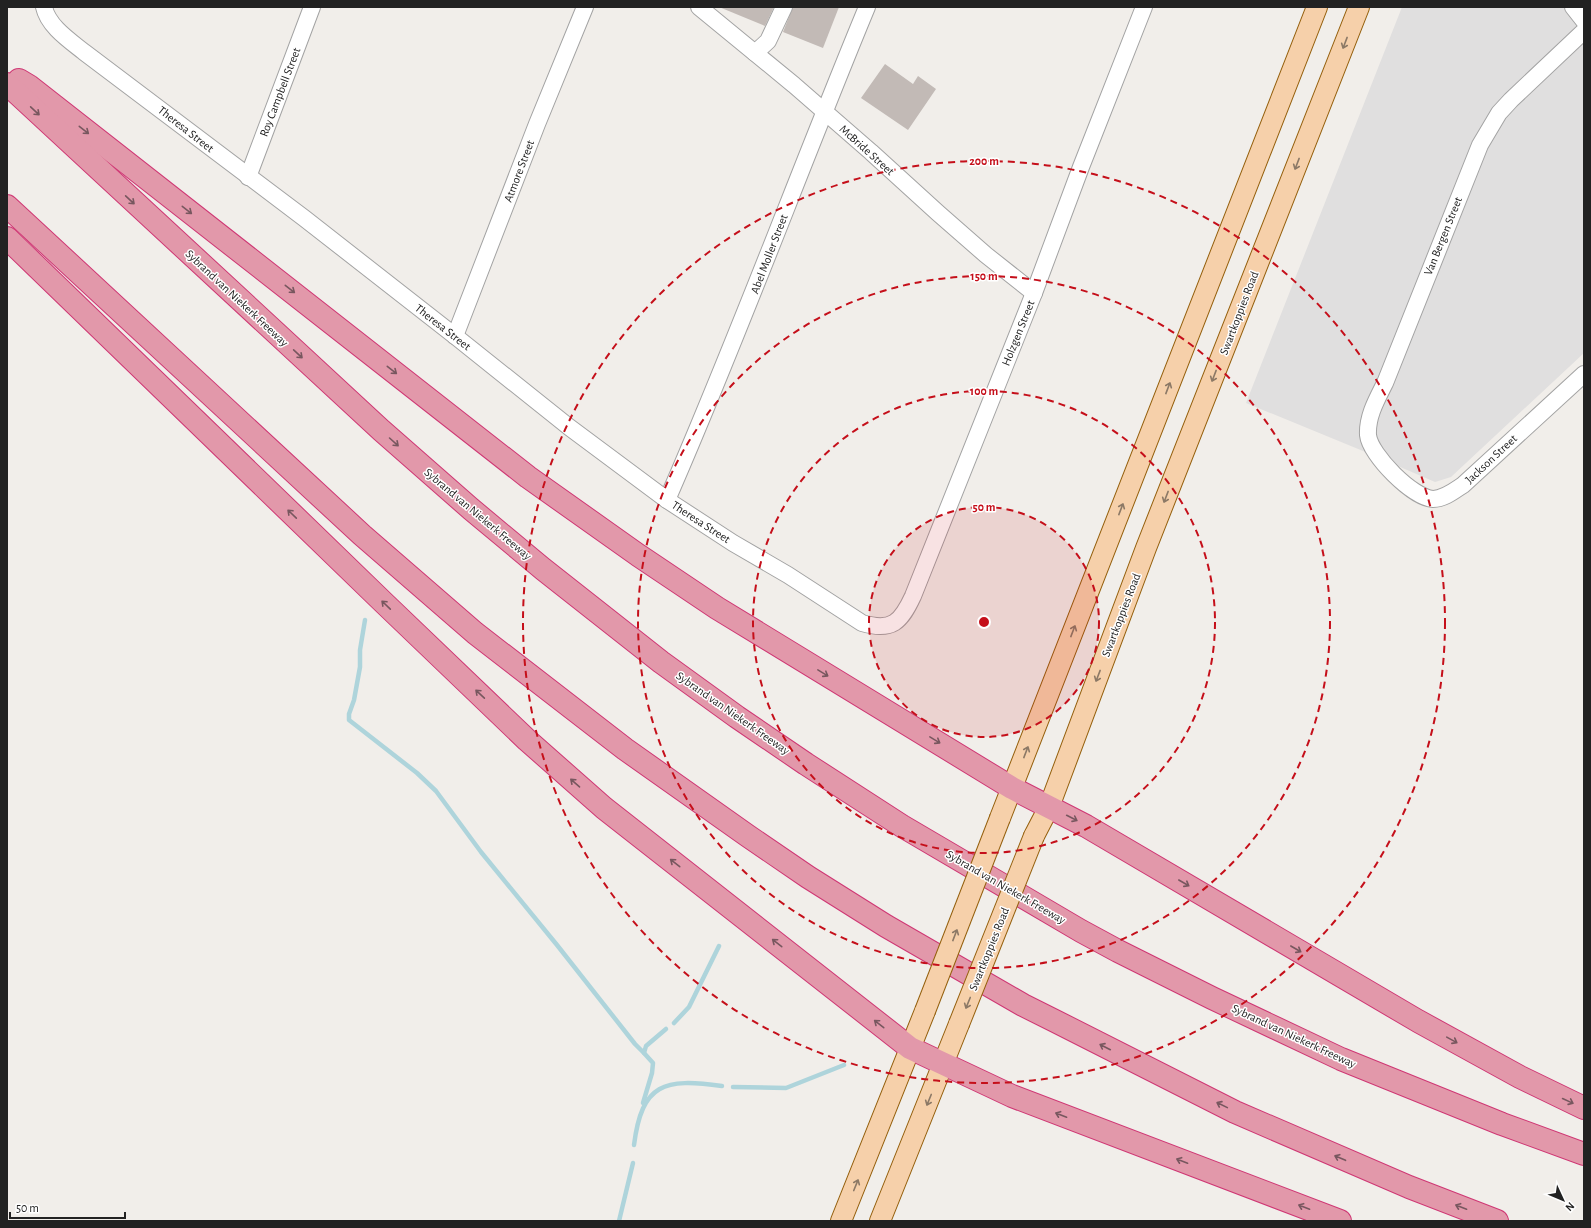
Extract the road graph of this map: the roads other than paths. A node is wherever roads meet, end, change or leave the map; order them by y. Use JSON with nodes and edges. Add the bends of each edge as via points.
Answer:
{"nodes":[{"id":1,"x":44,"y":7,"type":"edge"},
{"id":2,"x":312,"y":7,"type":"edge"},
{"id":3,"x":585,"y":7,"type":"edge"},
{"id":4,"x":698,"y":7,"type":"edge"},
{"id":5,"x":784,"y":7,"type":"edge"},
{"id":6,"x":866,"y":7,"type":"edge"},
{"id":7,"x":1144,"y":7,"type":"edge"},
{"id":8,"x":1317,"y":7,"type":"edge"},
{"id":9,"x":1359,"y":7,"type":"edge"},
{"id":10,"x":1573,"y":7,"type":"edge"},
{"id":11,"x":1584,"y":21,"type":"edge"},
{"id":12,"x":1584,"y":31,"type":"edge"},
{"id":13,"x":755,"y":53,"type":"junction"},
{"id":14,"x":7,"y":76,"type":"edge"},
{"id":15,"x":7,"y":84,"type":"edge"},
{"id":16,"x":824,"y":112,"type":"junction"},
{"id":17,"x":248,"y":177,"type":"junction"},
{"id":18,"x":7,"y":206,"type":"edge"},
{"id":19,"x":7,"y":238,"type":"edge"},
{"id":20,"x":1034,"y":293,"type":"junction"},
{"id":21,"x":455,"y":336,"type":"junction"},
{"id":22,"x":1584,"y":374,"type":"edge"},
{"id":23,"x":1389,"y":470,"type":"joint"},
{"id":24,"x":667,"y":500,"type":"junction"},
{"id":25,"x":862,"y":623,"type":"joint"},
{"id":26,"x":1012,"y":788,"type":"junction"},
{"id":27,"x":1049,"y":807,"type":"junction"},
{"id":28,"x":910,"y":1048,"type":"junction"},
{"id":29,"x":943,"y":1063,"type":"junction"},
{"id":30,"x":1584,"y":1108,"type":"edge"},
{"id":31,"x":1584,"y":1154,"type":"edge"},
{"id":32,"x":842,"y":1221,"type":"edge"},
{"id":33,"x":880,"y":1221,"type":"edge"},
{"id":34,"x":1340,"y":1221,"type":"edge"},
{"id":35,"x":1497,"y":1221,"type":"edge"}],
"edges":[{"from":1,"to":17,"type":"street","name":"Theresa Street","via":[[46,17],[84,52]]},
{"from":2,"to":17,"type":"street","name":"Roy Campbell Street"},
{"from":3,"to":21,"type":"street","name":"Atmore Street"},
{"from":4,"to":13,"type":"street","name":"McBride Street"},
{"from":5,"to":13,"type":"street","via":[[768,41]]},
{"from":6,"to":16,"type":"street","name":"Abel Moller Street"},
{"from":7,"to":20,"type":"street","name":"Holzgen Street"},
{"from":26,"to":8,"type":"main road","one_way":true},
{"from":9,"to":27,"type":"main road","name":"Swartkoppies Road","one_way":true,"via":[[1146,548]]},
{"from":10,"to":11,"type":"street"},
{"from":12,"to":23,"type":"street","name":"Van Bergen Street","via":[[1499,113],[1480,145],[1385,383],[1371,412],[1368,431],[1370,441],[1376,454]]},
{"from":13,"to":16,"type":"street","name":"McBride Street"},
{"from":14,"to":26,"type":"highway","one_way":true,"via":[[29,86],[528,477],[717,608]]},
{"from":15,"to":31,"type":"highway","name":"Sybrand van Niekerk Freeway","one_way":true,"via":[[380,430],[470,509],[661,662],[799,759],[902,826],[1118,951],[1341,1058],[1502,1124]]},
{"from":16,"to":20,"type":"street","name":"McBride Street","via":[[980,250]]},
{"from":16,"to":24,"type":"street","name":"Abel Moller Street","via":[[746,314]]},
{"from":17,"to":21,"type":"street","name":"Theresa Street"},
{"from":35,"to":18,"type":"highway","one_way":true,"via":[[1409,1187],[1242,1115],[1055,1022],[886,926],[808,877],[619,744],[470,629],[362,535]]},
{"from":28,"to":19,"type":"highway","one_way":true,"via":[[604,808],[559,768]]},
{"from":20,"to":25,"type":"street","name":"Holzgen Street","via":[[904,614],[899,620],[886,626],[875,627]]},
{"from":21,"to":24,"type":"street","name":"Theresa Street","via":[[569,427]]},
{"from":22,"to":23,"type":"street","name":"Jackson Street","via":[[1453,492],[1434,499],[1424,498]]},
{"from":24,"to":25,"type":"street","name":"Theresa Street"},
{"from":26,"to":27,"type":"highway"},
{"from":28,"to":26,"type":"main road","one_way":true,"bridge":true},
{"from":27,"to":29,"type":"main road","name":"Swartkoppies Road","one_way":true,"bridge":true,"via":[[1034,836]]},
{"from":27,"to":30,"type":"highway","one_way":true,"via":[[1104,836],[1418,1021],[1520,1077]]},
{"from":28,"to":29,"type":"highway"},
{"from":32,"to":28,"type":"main road","one_way":true},
{"from":29,"to":33,"type":"main road","name":"Swartkoppies Road","one_way":true},
{"from":34,"to":29,"type":"highway","one_way":true,"via":[[1012,1096]]}]}
